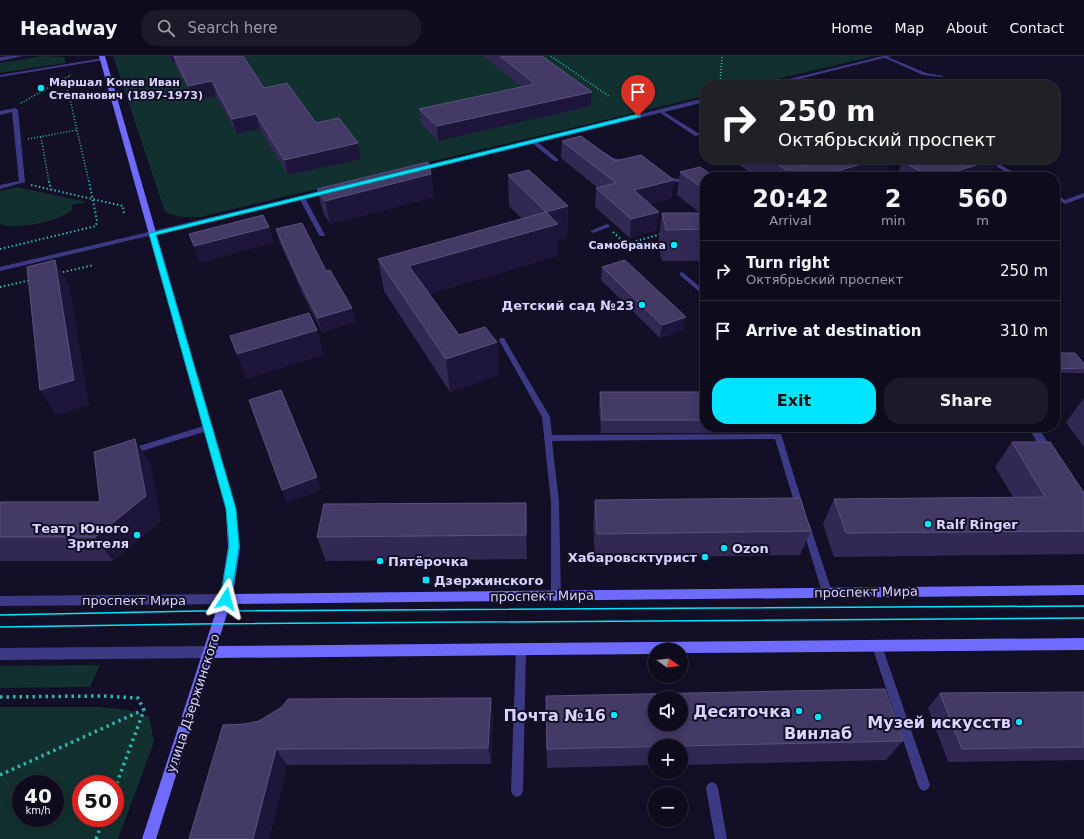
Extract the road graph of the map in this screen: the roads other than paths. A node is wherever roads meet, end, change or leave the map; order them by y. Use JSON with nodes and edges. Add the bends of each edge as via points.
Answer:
{"nodes":[{"id":1,"x":20,"y":56,"type":"edge"},
{"id":2,"x":888,"y":56,"type":"edge"},
{"id":3,"x":102,"y":57,"type":"edge"},
{"id":4,"x":0,"y":59,"type":"edge"},
{"id":5,"x":0,"y":76,"type":"edge"},
{"id":6,"x":942,"y":76,"type":"dead end"},
{"id":7,"x":789,"y":80,"type":"edge"},
{"id":8,"x":700,"y":101,"type":"edge"},
{"id":9,"x":661,"y":110,"type":"junction"},
{"id":10,"x":0,"y":113,"type":"edge"},
{"id":11,"x":700,"y":134,"type":"edge"},
{"id":12,"x":533,"y":141,"type":"junction"},
{"id":13,"x":599,"y":151,"type":"edge"},
{"id":14,"x":556,"y":160,"type":"dead end"},
{"id":15,"x":638,"y":163,"type":"edge"},
{"id":16,"x":995,"y":164,"type":"edge"},
{"id":17,"x":657,"y":170,"type":"edge"},
{"id":18,"x":410,"y":172,"type":"edge"},
{"id":19,"x":1010,"y":172,"type":"edge"},
{"id":20,"x":700,"y":185,"type":"edge"},
{"id":21,"x":0,"y":187,"type":"edge"},
{"id":22,"x":340,"y":189,"type":"edge"},
{"id":23,"x":1084,"y":195,"type":"edge"},
{"id":24,"x":302,"y":198,"type":"junction"},
{"id":25,"x":1060,"y":199,"type":"edge"},
{"id":26,"x":607,"y":226,"type":"road end"},
{"id":27,"x":593,"y":231,"type":"dead end"},
{"id":28,"x":152,"y":234,"type":"junction"},
{"id":29,"x":322,"y":235,"type":"dead end"},
{"id":30,"x":0,"y":269,"type":"edge"},
{"id":31,"x":682,"y":274,"type":"dead end"},
{"id":32,"x":700,"y":290,"type":"edge"},
{"id":33,"x":502,"y":340,"type":"dead end"},
{"id":34,"x":207,"y":428,"type":"junction"},
{"id":35,"x":1036,"y":432,"type":"edge"},
{"id":36,"x":548,"y":438,"type":"junction"},
{"id":37,"x":123,"y":454,"type":"edge"},
{"id":38,"x":1056,"y":463,"type":"edge"},
{"id":39,"x":1084,"y":590,"type":"edge"},
{"id":40,"x":827,"y":592,"type":"junction"},
{"id":41,"x":556,"y":597,"type":"junction"},
{"id":42,"x":226,"y":599,"type":"junction"},
{"id":43,"x":0,"y":601,"type":"edge"},
{"id":44,"x":1084,"y":644,"type":"edge"},
{"id":45,"x":877,"y":646,"type":"junction"},
{"id":46,"x":521,"y":649,"type":"junction"},
{"id":47,"x":210,"y":652,"type":"junction"},
{"id":48,"x":0,"y":654,"type":"edge"},
{"id":49,"x":924,"y":785,"type":"dead end"},
{"id":50,"x":712,"y":788,"type":"dead end"},
{"id":51,"x":517,"y":791,"type":"dead end"},
{"id":52,"x":149,"y":839,"type":"edge"},
{"id":53,"x":721,"y":839,"type":"edge"}],
"edges":[{"from":1,"to":4,"type":"street"},
{"from":2,"to":6,"type":"lane","via":[[925,74]]},
{"from":2,"to":7,"type":"street"},
{"from":3,"to":5,"type":"lane"},
{"from":3,"to":28,"type":"main road","name":"улица Дзержинского"},
{"from":8,"to":9,"type":"street"},
{"from":9,"to":11,"type":"lane","via":[[697,135]]},
{"from":9,"to":12,"type":"street","via":[[575,134]]},
{"from":10,"to":21,"type":"street","via":[[15,110],[22,182]]},
{"from":12,"to":14,"type":"lane"},
{"from":12,"to":18,"type":"street"},
{"from":13,"to":15,"type":"lane","via":[[611,159]]},
{"from":16,"to":19,"type":"lane"},
{"from":17,"to":20,"type":"lane","via":[[669,179]]},
{"from":22,"to":24,"type":"street"},
{"from":23,"to":25,"type":"lane","via":[[1065,202]]},
{"from":24,"to":28,"type":"street"},
{"from":24,"to":29,"type":"lane"},
{"from":26,"to":27,"type":"lane"},
{"from":28,"to":30,"type":"street"},
{"from":28,"to":34,"type":"main road","name":"улица Дзержинского"},
{"from":31,"to":32,"type":"lane"},
{"from":33,"to":36,"type":"lane","via":[[546,417]]},
{"from":34,"to":37,"type":"lane"},
{"from":34,"to":42,"type":"main road","name":"улица Дзержинского","via":[[231,509],[234,546]]},
{"from":35,"to":38,"type":"street"},
{"from":36,"to":40,"type":"lane","via":[[778,436]]},
{"from":36,"to":41,"type":"lane","via":[[555,502]]},
{"from":39,"to":40,"type":"main road","name":"проспект Мира"},
{"from":40,"to":41,"type":"main road","name":"проспект Мира"},
{"from":41,"to":42,"type":"main road","name":"проспект Мира"},
{"from":42,"to":43,"type":"street","name":"проспект Мира"},
{"from":42,"to":47,"type":"main road","name":"улица Дзержинского"},
{"from":44,"to":45,"type":"main road"},
{"from":45,"to":46,"type":"main road"},
{"from":45,"to":49,"type":"lane"},
{"from":46,"to":47,"type":"main road"},
{"from":46,"to":51,"type":"lane"},
{"from":47,"to":48,"type":"street"},
{"from":47,"to":52,"type":"main road","name":"улица Дзержинского"},
{"from":50,"to":53,"type":"lane"}]}
